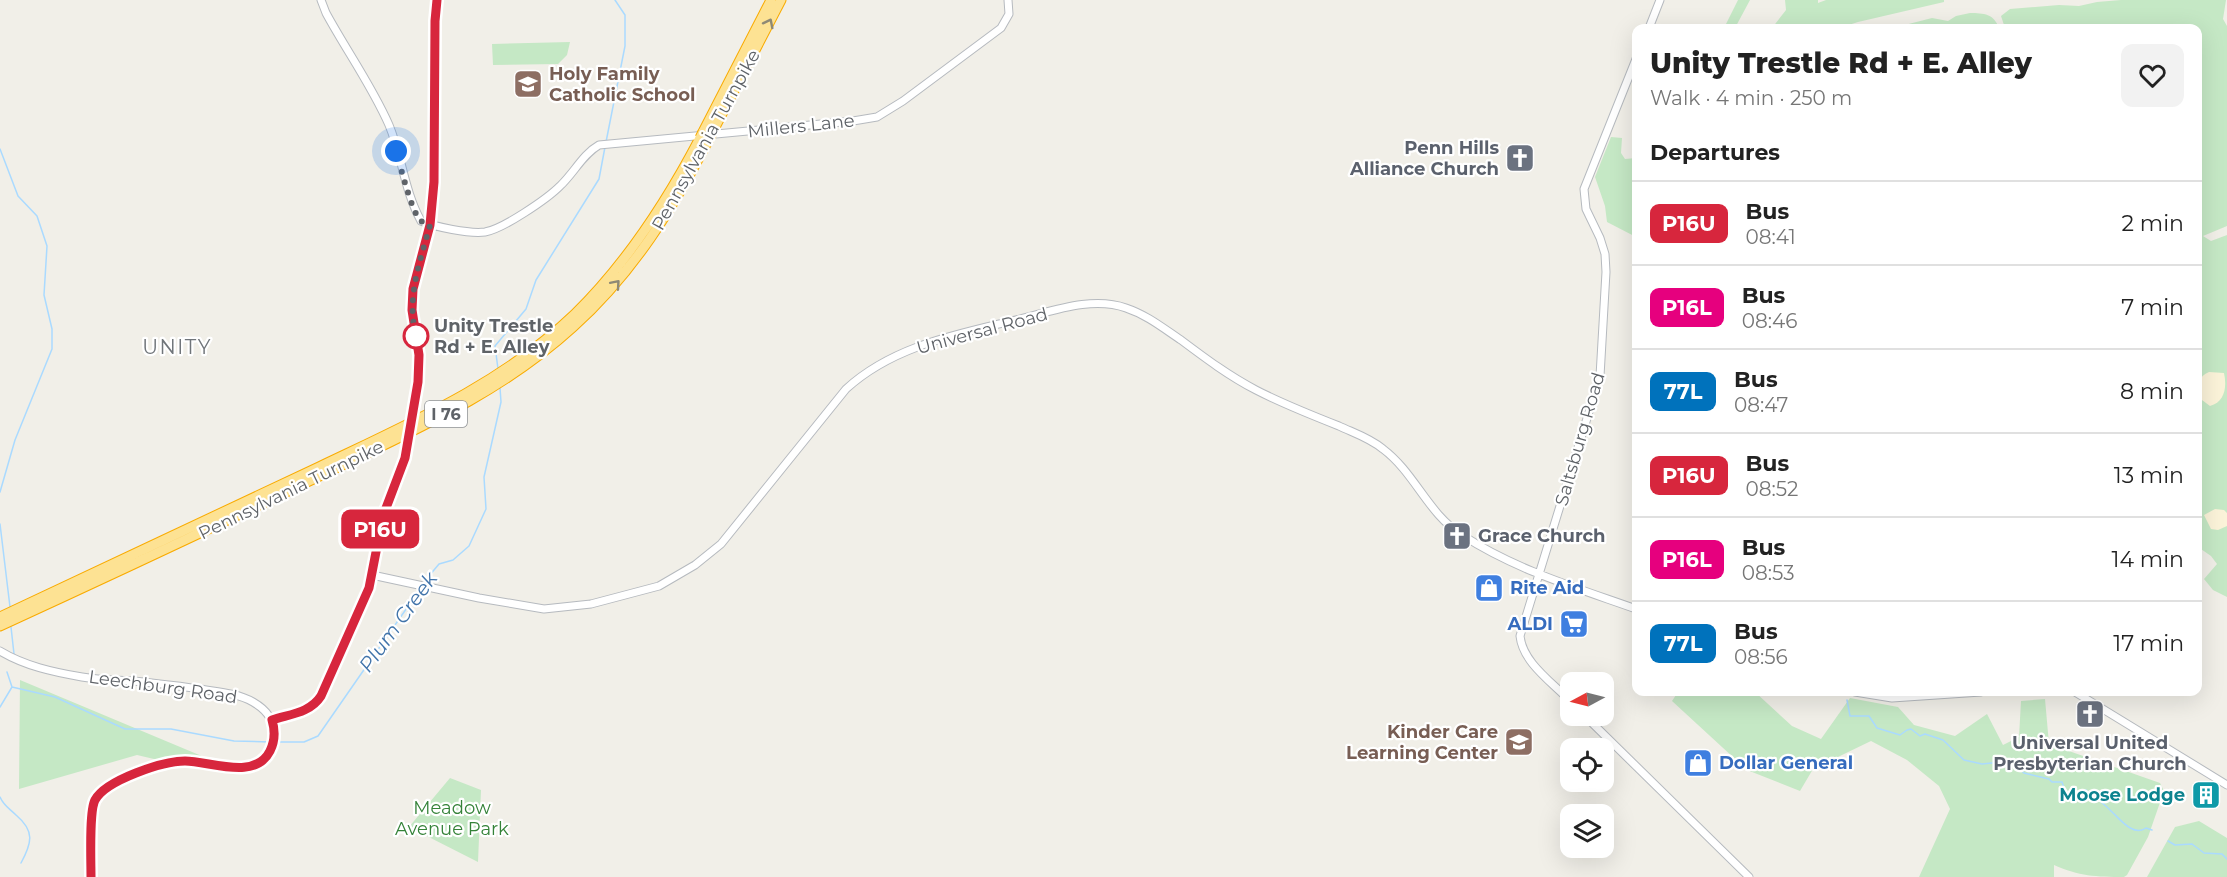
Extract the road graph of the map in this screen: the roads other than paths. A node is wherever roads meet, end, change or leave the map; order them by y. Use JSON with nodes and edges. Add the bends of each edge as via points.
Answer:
{"nodes":[{"id":1,"x":321,"y":0,"type":"edge"},
{"id":2,"x":437,"y":0,"type":"edge"},
{"id":3,"x":771,"y":0,"type":"edge"},
{"id":4,"x":781,"y":0,"type":"edge"},
{"id":5,"x":1008,"y":0,"type":"edge"},
{"id":6,"x":1660,"y":0,"type":"edge"},
{"id":7,"x":1651,"y":24,"type":"edge"},
{"id":8,"x":1632,"y":68,"type":"edge"},
{"id":9,"x":707,"y":135,"type":"junction"},
{"id":10,"x":430,"y":225,"type":"junction"},
{"id":11,"x":372,"y":575,"type":"junction"},
{"id":12,"x":1538,"y":575,"type":"junction"},
{"id":13,"x":93,"y":579,"type":"junction"},
{"id":14,"x":1632,"y":608,"type":"edge"},
{"id":15,"x":0,"y":617,"type":"edge"},
{"id":16,"x":0,"y":626,"type":"edge"},
{"id":17,"x":0,"y":651,"type":"edge"},
{"id":18,"x":1560,"y":691,"type":"edge"},
{"id":19,"x":1880,"y":696,"type":"edge"},
{"id":20,"x":1922,"y":696,"type":"edge"},
{"id":21,"x":2082,"y":696,"type":"edge"},
{"id":22,"x":272,"y":720,"type":"junction"},
{"id":23,"x":1595,"y":726,"type":"edge"},
{"id":24,"x":2227,"y":785,"type":"edge"},
{"id":25,"x":91,"y":877,"type":"edge"},
{"id":26,"x":1749,"y":877,"type":"edge"}],
"edges":[{"from":1,"to":10,"type":"street","via":[[376,98],[418,215]]},
{"from":2,"to":10,"type":"street"},
{"from":3,"to":9,"type":"highway","name":"Pennsylvania Turnpike","number":"I 76"},
{"from":9,"to":4,"type":"highway","name":"Pennsylvania Turnpike","number":"I 76","one_way":true},
{"from":5,"to":10,"type":"street","name":"Millers Lane","via":[[1009,14],[1001,28],[877,117],[605,144],[591,151],[555,190],[497,228],[477,232]]},
{"from":6,"to":7,"type":"street"},
{"from":8,"to":12,"type":"street","name":"Saltsburg Road","via":[[1585,182],[1586,209],[1605,254],[1602,363]]},
{"from":9,"to":13,"type":"highway","name":"Pennsylvania Turnpike","number":"I 76","via":[[618,268],[574,314],[501,373],[421,418]]},
{"from":10,"to":11,"type":"street","bridge":true,"via":[[413,289],[419,355],[417,389],[405,458],[383,516]]},
{"from":11,"to":12,"type":"street","name":"Universal Road","via":[[544,609],[591,604],[659,586],[695,566],[721,544],[831,406],[865,373],[897,355],[945,337],[1096,303],[1135,311],[1256,390],[1377,444],[1403,467],[1450,527]]},
{"from":11,"to":22,"type":"street","via":[[362,608],[317,703],[302,712]]},
{"from":12,"to":14,"type":"street","name":"Universal Road"},
{"from":12,"to":18,"type":"street","name":"Saltsburg Road","via":[[1522,626],[1521,643],[1528,657]]},
{"from":13,"to":15,"type":"highway","name":"Pennsylvania Turnpike","number":"I 76"},
{"from":13,"to":16,"type":"highway","name":"Pennsylvania Turnpike","number":"I 76"},
{"from":17,"to":22,"type":"street","name":"Leechburg Road","via":[[58,672],[231,694],[253,702]]},
{"from":19,"to":20,"type":"street"},
{"from":21,"to":24,"type":"street"},
{"from":22,"to":25,"type":"street","via":[[272,746],[267,756],[254,765],[234,768],[187,761],[164,763],[105,789],[93,803]]},
{"from":23,"to":26,"type":"street"}]}
